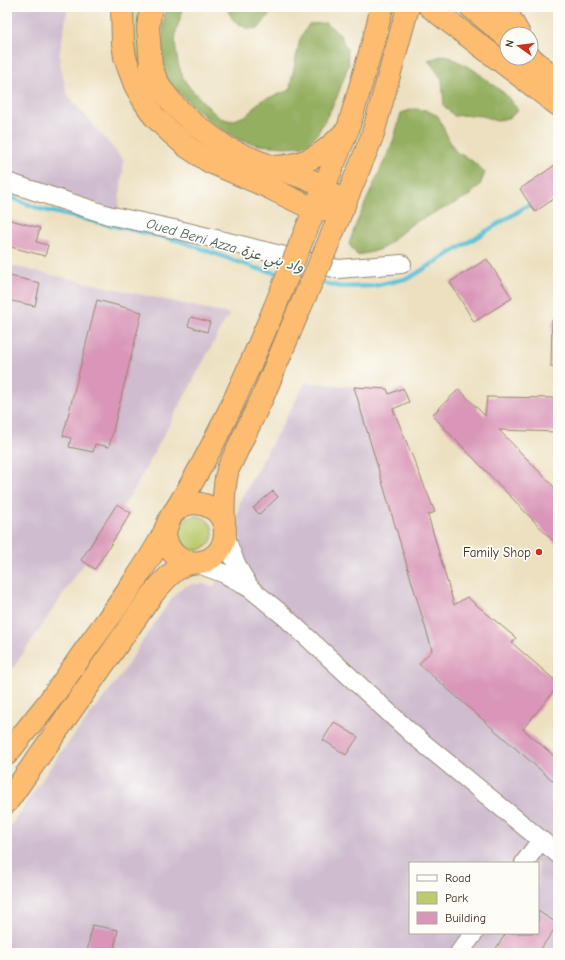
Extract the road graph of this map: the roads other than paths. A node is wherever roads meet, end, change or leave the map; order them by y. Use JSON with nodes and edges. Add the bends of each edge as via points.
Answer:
{"nodes":[{"id":1,"x":122,"y":7,"type":"edge"},
{"id":2,"x":150,"y":7,"type":"edge"},
{"id":3,"x":382,"y":7,"type":"edge"},
{"id":4,"x":408,"y":7,"type":"edge"},
{"id":5,"x":430,"y":7,"type":"edge"},
{"id":6,"x":471,"y":7,"type":"edge"},
{"id":7,"x":504,"y":7,"type":"edge"},
{"id":8,"x":515,"y":26,"type":"edge"},
{"id":9,"x":499,"y":30,"type":"edge"},
{"id":10,"x":558,"y":105,"type":"edge"},
{"id":11,"x":348,"y":129,"type":"junction"},
{"id":12,"x":275,"y":167,"type":"junction"},
{"id":13,"x":7,"y":182,"type":"edge"},
{"id":14,"x":324,"y":185,"type":"junction"},
{"id":15,"x":343,"y":208,"type":"junction"},
{"id":16,"x":315,"y":210,"type":"junction"},
{"id":17,"x":402,"y":264,"type":"dead end"},
{"id":18,"x":170,"y":520,"type":"junction"},
{"id":19,"x":224,"y":529,"type":"junction"},
{"id":20,"x":194,"y":563,"type":"junction"},
{"id":21,"x":251,"y":588,"type":"junction"},
{"id":22,"x":7,"y":754,"type":"edge"},
{"id":23,"x":7,"y":802,"type":"edge"},
{"id":24,"x":541,"y":840,"type":"junction"},
{"id":25,"x":558,"y":854,"type":"edge"},
{"id":26,"x":525,"y":862,"type":"edge"},
{"id":27,"x":473,"y":934,"type":"edge"},
{"id":28,"x":459,"y":953,"type":"edge"}],
"edges":[{"from":1,"to":16,"type":"highway","via":[[125,57],[135,85],[154,116],[186,146],[210,162]]},
{"from":2,"to":12,"type":"highway","via":[[148,28],[151,66],[169,99],[194,124],[227,148]]},
{"from":3,"to":11,"type":"highway"},
{"from":4,"to":15,"type":"highway","via":[[372,137]]},
{"from":5,"to":10,"type":"highway"},
{"from":6,"to":9,"type":"highway"},
{"from":7,"to":8,"type":"highway"},
{"from":11,"to":12,"type":"highway","via":[[315,158],[289,166]]},
{"from":11,"to":14,"type":"highway"},
{"from":12,"to":14,"type":"highway"},
{"from":13,"to":17,"type":"street","via":[[108,215],[338,268]]},
{"from":14,"to":15,"type":"highway"},
{"from":14,"to":16,"type":"highway"},
{"from":15,"to":16,"type":"highway"},
{"from":15,"to":19,"type":"highway","bridge":true,"via":[[263,396],[228,469],[223,498]]},
{"from":16,"to":18,"type":"highway","bridge":true,"via":[[241,387]]},
{"from":18,"to":19,"type":"highway","via":[[181,507],[188,504],[203,504],[216,512]]},
{"from":18,"to":20,"type":"highway","via":[[166,542],[180,559]]},
{"from":18,"to":22,"type":"highway","via":[[133,584]]},
{"from":19,"to":20,"type":"highway","via":[[224,540],[217,553],[204,562]]},
{"from":19,"to":21,"type":"street","via":[[238,568]]},
{"from":20,"to":21,"type":"street","via":[[225,574]]},
{"from":20,"to":23,"type":"highway","via":[[175,571],[152,595]]},
{"from":21,"to":24,"type":"street","via":[[411,733]]},
{"from":24,"to":25,"type":"street"},
{"from":24,"to":26,"type":"street"},
{"from":27,"to":28,"type":"street"}]}
